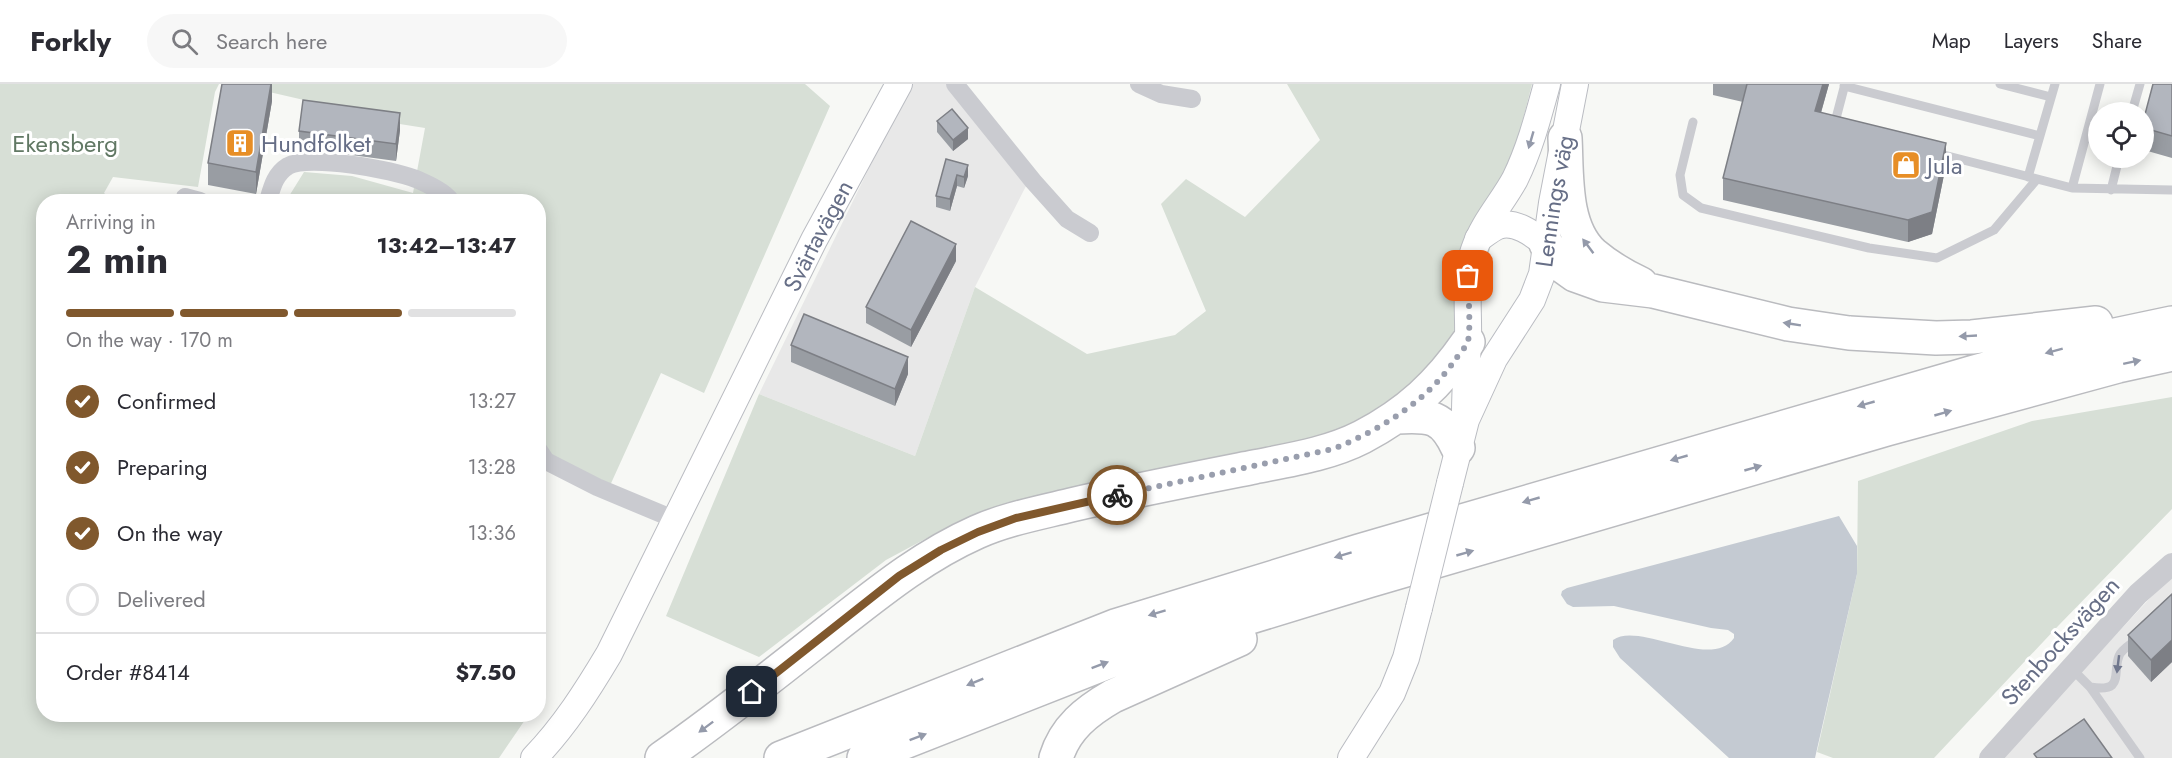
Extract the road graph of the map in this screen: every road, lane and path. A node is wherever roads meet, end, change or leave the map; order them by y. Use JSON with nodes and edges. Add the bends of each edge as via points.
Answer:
{"nodes":[{"id":1,"x":899,"y":84,"type":"edge"},
{"id":2,"x":955,"y":84,"type":"edge"},
{"id":3,"x":1139,"y":84,"type":"edge"},
{"id":4,"x":1547,"y":84,"type":"edge"},
{"id":5,"x":1575,"y":84,"type":"edge"},
{"id":6,"x":2000,"y":84,"type":"edge"},
{"id":7,"x":2055,"y":84,"type":"edge"},
{"id":8,"x":2100,"y":84,"type":"edge"},
{"id":9,"x":2140,"y":84,"type":"edge"},
{"id":10,"x":1845,"y":85,"type":"edge"},
{"id":11,"x":2051,"y":98,"type":"junction"},
{"id":12,"x":1192,"y":99,"type":"dead end"},
{"id":13,"x":2135,"y":102,"type":"edge"},
{"id":14,"x":1693,"y":122,"type":"dead end"},
{"id":15,"x":1845,"y":129,"type":"edge"},
{"id":16,"x":2040,"y":136,"type":"junction"},
{"id":17,"x":1565,"y":138,"type":"junction"},
{"id":18,"x":1925,"y":150,"type":"edge"},
{"id":19,"x":2117,"y":168,"type":"edge"},
{"id":20,"x":2033,"y":178,"type":"junction"},
{"id":21,"x":2072,"y":188,"type":"junction"},
{"id":22,"x":2110,"y":190,"type":"junction"},
{"id":23,"x":2172,"y":190,"type":"edge"},
{"id":24,"x":270,"y":194,"type":"edge"},
{"id":25,"x":443,"y":194,"type":"edge"},
{"id":26,"x":1090,"y":233,"type":"dead end"},
{"id":27,"x":1478,"y":239,"type":"junction"},
{"id":28,"x":1546,"y":244,"type":"junction"},
{"id":29,"x":1653,"y":291,"type":"junction"},
{"id":30,"x":2172,"y":314,"type":"edge"},
{"id":31,"x":2172,"y":323,"type":"edge"},
{"id":32,"x":1468,"y":342,"type":"junction"},
{"id":33,"x":2172,"y":354,"type":"edge"},
{"id":34,"x":1397,"y":417,"type":"junction"},
{"id":35,"x":1462,"y":434,"type":"junction"},
{"id":36,"x":546,"y":461,"type":"edge"},
{"id":37,"x":676,"y":520,"type":"junction"},
{"id":38,"x":2172,"y":564,"type":"edge"},
{"id":39,"x":1368,"y":581,"type":"junction"},
{"id":40,"x":2143,"y":634,"type":"edge"},
{"id":41,"x":2072,"y":668,"type":"junction"},
{"id":42,"x":2090,"y":687,"type":"junction"},
{"id":43,"x":1354,"y":756,"type":"edge"},
{"id":44,"x":534,"y":758,"type":"edge"},
{"id":45,"x":662,"y":758,"type":"edge"},
{"id":46,"x":782,"y":758,"type":"edge"},
{"id":47,"x":864,"y":758,"type":"edge"},
{"id":48,"x":1056,"y":758,"type":"edge"},
{"id":49,"x":1990,"y":758,"type":"edge"},
{"id":50,"x":2140,"y":758,"type":"edge"}],
"edges":[{"from":1,"to":37,"type":"main road","name":"Svärtavägen","via":[[814,240]]},
{"from":2,"to":26,"type":"street","via":[[1060,212]]},
{"from":3,"to":12,"type":"street","via":[[1161,94]]},
{"from":4,"to":27,"type":"main road","name":"Lennings väg","one_way":true,"via":[[1528,151]]},
{"from":5,"to":17,"type":"main road","name":"Lennings väg"},
{"from":6,"to":11,"type":"lane"},
{"from":7,"to":11,"type":"lane"},
{"from":8,"to":21,"type":"lane"},
{"from":9,"to":13,"type":"lane"},
{"from":10,"to":15,"type":"lane","via":[[1834,126]]},
{"from":10,"to":16,"type":"lane"},
{"from":11,"to":16,"type":"lane"},
{"from":14,"to":20,"type":"lane","via":[[1680,175],[1683,195],[1701,208],[1869,248],[1937,258],[1994,230]]},
{"from":16,"to":20,"type":"lane"},
{"from":17,"to":28,"type":"main road","name":"Lennings väg"},
{"from":29,"to":17,"type":"highway","one_way":true,"via":[[1591,253],[1575,228]]},
{"from":18,"to":20,"type":"lane"},
{"from":19,"to":22,"type":"lane"},
{"from":20,"to":21,"type":"lane"},
{"from":21,"to":22,"type":"lane"},
{"from":22,"to":23,"type":"lane"},
{"from":24,"to":25,"type":"street","via":[[274,180],[291,164],[318,161],[415,179]]},
{"from":27,"to":28,"type":"main road","via":[[1499,226],[1513,225]]},
{"from":27,"to":32,"type":"main road","name":"Lennings väg","via":[[1468,276]]},
{"from":28,"to":29,"type":"highway","via":[[1560,266],[1575,275],[1603,285]]},
{"from":28,"to":35,"type":"main road","name":"Lennings väg","via":[[1542,274],[1532,300],[1494,359]]},
{"from":30,"to":29,"type":"highway","one_way":true,"via":[[1972,337],[1897,337],[1788,324]]},
{"from":31,"to":46,"type":"highway","one_way":true,"via":[[1974,372],[1359,550],[1115,626]]},
{"from":32,"to":34,"type":"highway","via":[[1445,374]]},
{"from":32,"to":35,"type":"main road","name":"Lennings väg"},
{"from":39,"to":33,"type":"highway","one_way":true,"via":[[1973,404]]},
{"from":34,"to":35,"type":"highway","via":[[1426,416]]},
{"from":34,"to":45,"type":"highway","one_way":true,"via":[[1333,449],[1096,499],[1016,518],[978,532],[899,576]]},
{"from":35,"to":43,"type":"main road","bridge":true,"via":[[1406,658],[1392,693]]},
{"from":36,"to":37,"type":"street"},
{"from":37,"to":44,"type":"main road","name":"Svärtavägen","via":[[583,698]]},
{"from":38,"to":41,"type":"street","name":"Stenbocksvägen","via":[[2138,594]]},
{"from":47,"to":39,"type":"highway","one_way":true,"via":[[1126,655]]},
{"from":39,"to":48,"type":"highway","via":[[1113,696],[1072,728]]},
{"from":40,"to":42,"type":"lane","one_way":true,"via":[[2120,653],[2114,682],[2104,688]]},
{"from":41,"to":42,"type":"lane"},
{"from":41,"to":49,"type":"street","name":"Stenbocksvägen"},
{"from":42,"to":50,"type":"lane"}]}
